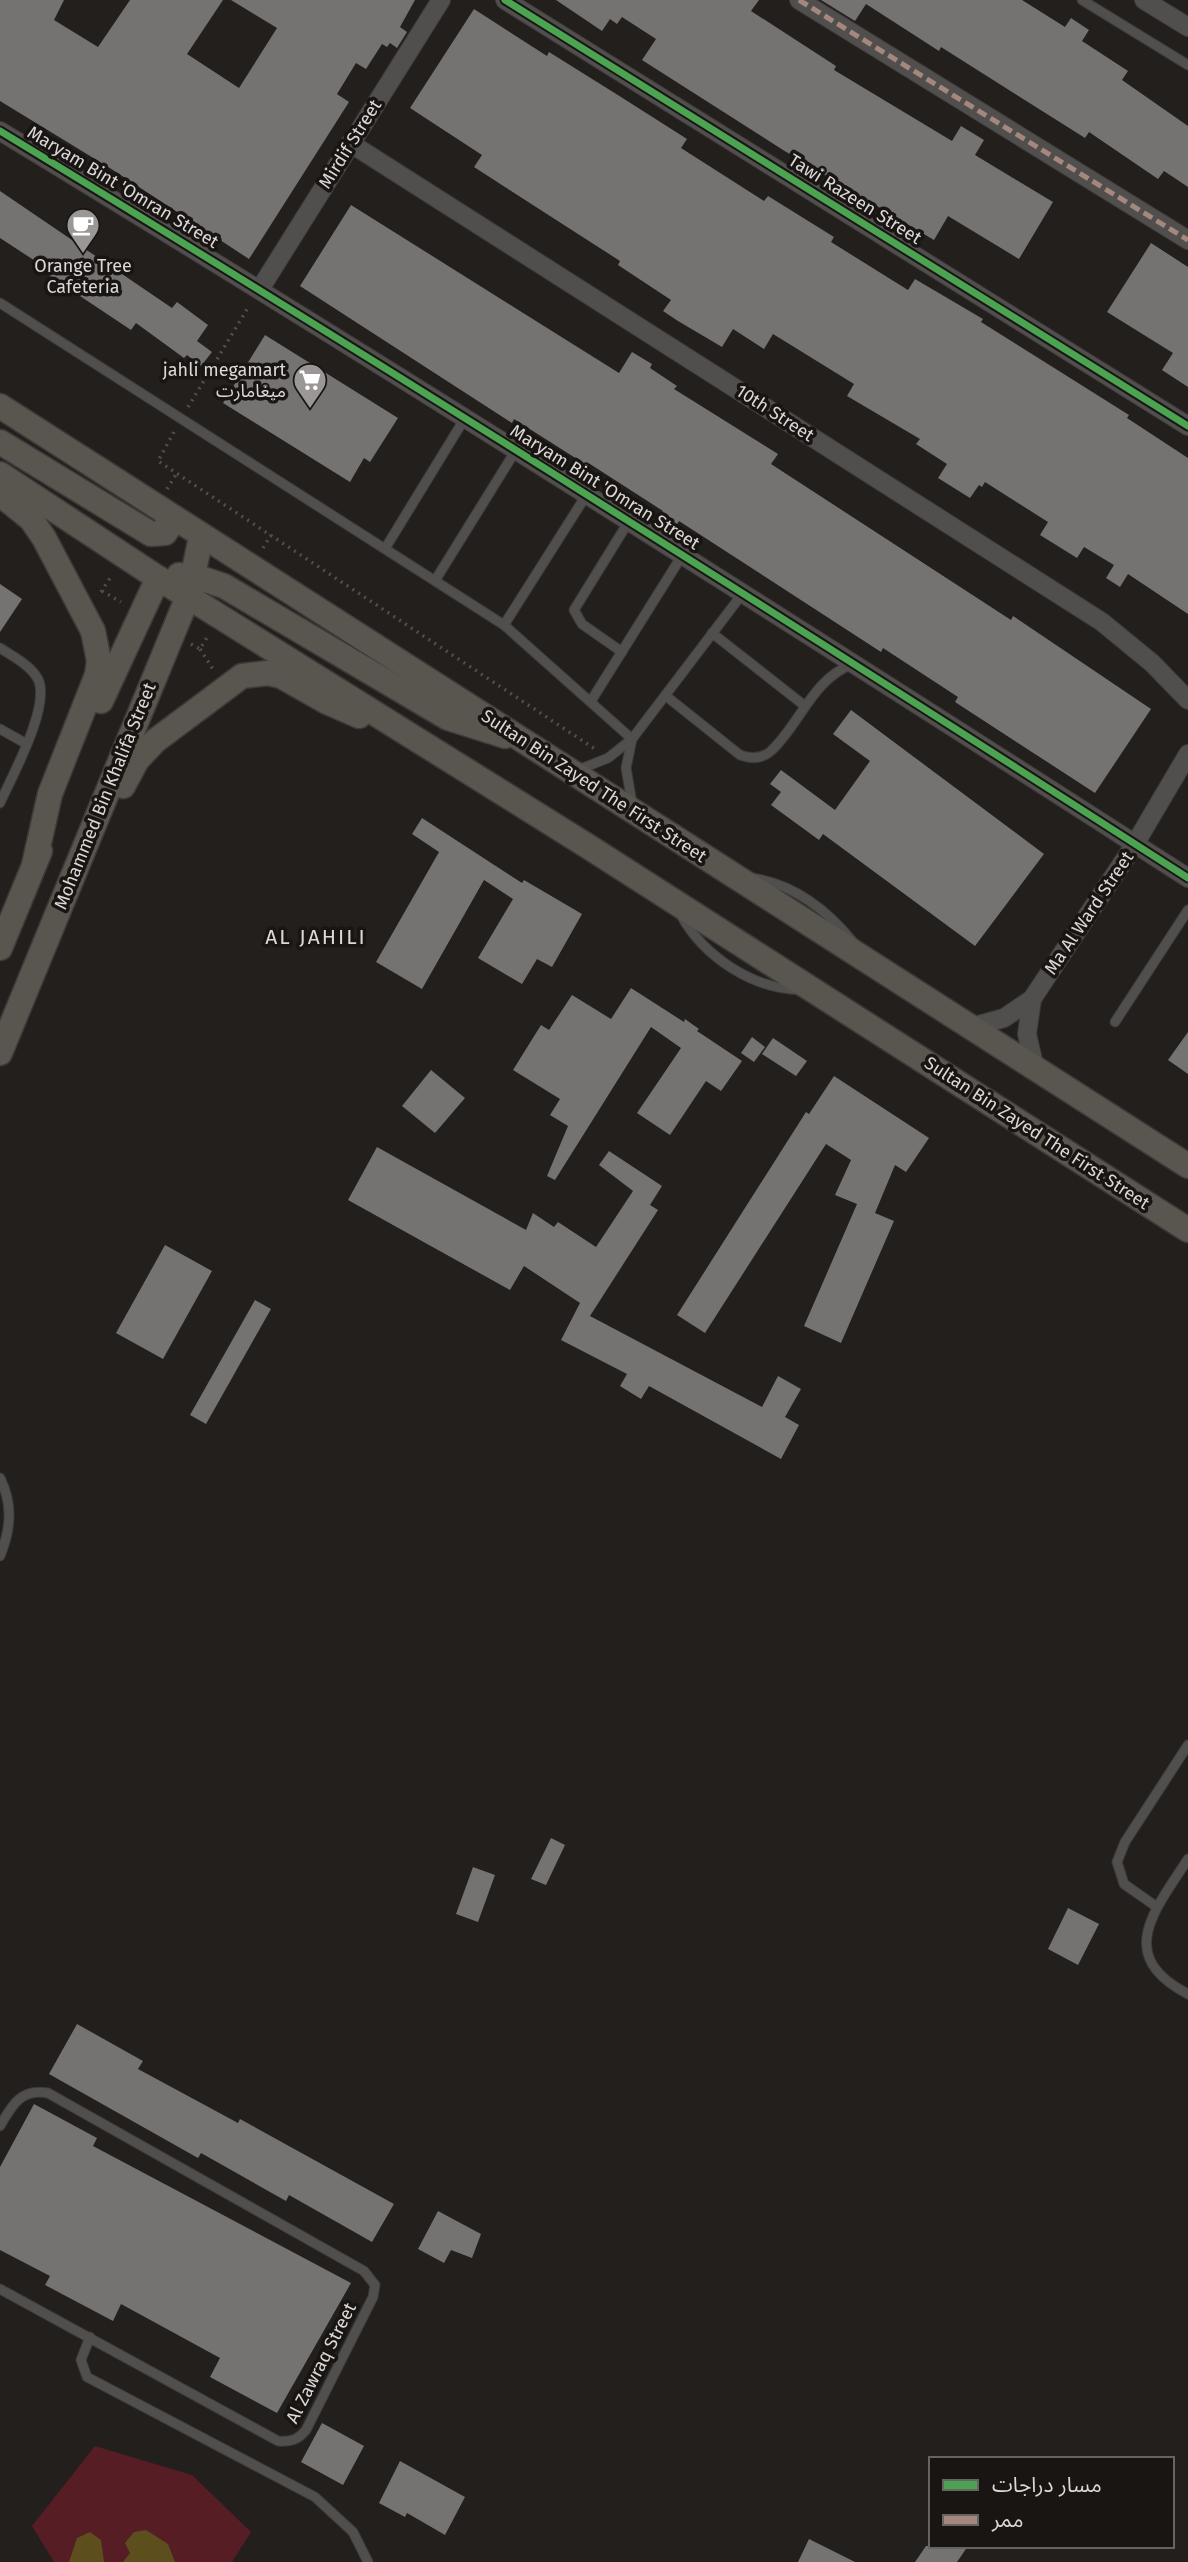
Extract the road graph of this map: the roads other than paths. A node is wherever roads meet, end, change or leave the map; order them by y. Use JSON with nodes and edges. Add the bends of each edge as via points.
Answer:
{"nodes":[{"id":1,"x":441,"y":0,"type":"edge"},
{"id":2,"x":505,"y":0,"type":"edge"},
{"id":3,"x":799,"y":0,"type":"edge"},
{"id":4,"x":1082,"y":0,"type":"edge"},
{"id":5,"x":1144,"y":0,"type":"edge"},
{"id":6,"x":1188,"y":27,"type":"edge"},
{"id":7,"x":1188,"y":65,"type":"edge"},
{"id":8,"x":0,"y":131,"type":"edge"},
{"id":9,"x":350,"y":142,"type":"junction"},
{"id":10,"x":1188,"y":240,"type":"edge"},
{"id":11,"x":260,"y":289,"type":"junction"},
{"id":12,"x":0,"y":303,"type":"edge"},
{"id":13,"x":0,"y":406,"type":"edge"},
{"id":14,"x":465,"y":418,"type":"junction"},
{"id":15,"x":1188,"y":426,"type":"edge"},
{"id":16,"x":0,"y":442,"type":"edge"},
{"id":17,"x":516,"y":450,"type":"junction"},
{"id":18,"x":0,"y":474,"type":"edge"},
{"id":19,"x":0,"y":494,"type":"edge"},
{"id":20,"x":587,"y":494,"type":"junction"},
{"id":21,"x":166,"y":513,"type":"junction"},
{"id":22,"x":629,"y":520,"type":"junction"},
{"id":23,"x":201,"y":537,"type":"junction"},
{"id":24,"x":386,"y":547,"type":"junction"},
{"id":25,"x":683,"y":554,"type":"junction"},
{"id":26,"x":158,"y":578,"type":"junction"},
{"id":27,"x":436,"y":579,"type":"junction"},
{"id":28,"x":191,"y":585,"type":"junction"},
{"id":29,"x":743,"y":593,"type":"junction"},
{"id":30,"x":504,"y":625,"type":"junction"},
{"id":31,"x":712,"y":634,"type":"junction"},
{"id":32,"x":0,"y":648,"type":"edge"},
{"id":33,"x":622,"y":652,"type":"junction"},
{"id":34,"x":856,"y":664,"type":"junction"},
{"id":35,"x":666,"y":695,"type":"junction"},
{"id":36,"x":1188,"y":700,"type":"edge"},
{"id":37,"x":591,"y":701,"type":"junction"},
{"id":38,"x":805,"y":706,"type":"junction"},
{"id":39,"x":0,"y":729,"type":"edge"},
{"id":40,"x":403,"y":730,"type":"junction"},
{"id":41,"x":520,"y":738,"type":"junction"},
{"id":42,"x":632,"y":739,"type":"junction"},
{"id":43,"x":25,"y":743,"type":"junction"},
{"id":44,"x":1188,"y":754,"type":"edge"},
{"id":45,"x":573,"y":772,"type":"junction"},
{"id":46,"x":0,"y":803,"type":"edge"},
{"id":47,"x":635,"y":812,"type":"junction"},
{"id":48,"x":1135,"y":844,"type":"junction"},
{"id":49,"x":34,"y":865,"type":"junction"},
{"id":50,"x":1188,"y":878,"type":"edge"},
{"id":51,"x":69,"y":885,"type":"junction"},
{"id":52,"x":1188,"y":909,"type":"edge"},
{"id":53,"x":0,"y":947,"type":"edge"},
{"id":54,"x":1032,"y":999,"type":"junction"},
{"id":55,"x":1115,"y":1022,"type":"dead end"},
{"id":56,"x":971,"y":1027,"type":"junction"},
{"id":57,"x":0,"y":1054,"type":"edge"},
{"id":58,"x":1035,"y":1069,"type":"junction"},
{"id":59,"x":1188,"y":1166,"type":"edge"},
{"id":60,"x":1188,"y":1230,"type":"edge"},
{"id":61,"x":0,"y":1478,"type":"edge"},
{"id":62,"x":0,"y":1556,"type":"edge"},
{"id":63,"x":1188,"y":1745,"type":"edge"},
{"id":64,"x":1188,"y":1859,"type":"edge"},
{"id":65,"x":1157,"y":1907,"type":"junction"},
{"id":66,"x":1187,"y":1992,"type":"edge"},
{"id":67,"x":0,"y":2126,"type":"edge"},
{"id":68,"x":0,"y":2289,"type":"edge"},
{"id":69,"x":90,"y":2337,"type":"junction"},
{"id":70,"x":369,"y":2562,"type":"edge"}],
"edges":[{"from":1,"to":9,"type":"street","name":"Mirdif Street"},
{"from":2,"to":15,"type":"street","name":"Tawi Razeen Street"},
{"from":3,"to":10,"type":"street"},
{"from":4,"to":7,"type":"lane"},
{"from":5,"to":6,"type":"street"},
{"from":8,"to":11,"type":"street","name":"Maryam Bint 'Omran Street"},
{"from":9,"to":11,"type":"street","name":"Mirdif Street"},
{"from":9,"to":36,"type":"street","name":"10th Street","via":[[1102,622]]},
{"from":11,"to":14,"type":"street","name":"Maryam Bint 'Omran Street"},
{"from":12,"to":24,"type":"lane"},
{"from":13,"to":21,"type":"main road","name":"Sultan Bin Zayed The First Street"},
{"from":14,"to":17,"type":"street","name":"Maryam Bint 'Omran Street"},
{"from":14,"to":24,"type":"lane"},
{"from":16,"to":21,"type":"main road","via":[[151,534],[165,533],[169,527]]},
{"from":17,"to":20,"type":"street","name":"Maryam Bint 'Omran Street"},
{"from":17,"to":27,"type":"lane"},
{"from":18,"to":26,"type":"main road"},
{"from":19,"to":49,"type":"main road","via":[[30,519],[44,538],[93,631],[99,661],[50,794]]},
{"from":20,"to":22,"type":"street","name":"Maryam Bint 'Omran Street"},
{"from":20,"to":30,"type":"lane"},
{"from":21,"to":23,"type":"main road","name":"Sultan Bin Zayed The First Street"},
{"from":22,"to":25,"type":"street","name":"Maryam Bint 'Omran Street"},
{"from":22,"to":33,"type":"lane","via":[[573,610],[582,624]]},
{"from":23,"to":28,"type":"main road","name":"Mohammed Bin Khalifa Street"},
{"from":23,"to":41,"type":"main road","name":"Sultan Bin Zayed The First Street"},
{"from":24,"to":27,"type":"lane"},
{"from":25,"to":29,"type":"street","name":"Maryam Bint 'Omran Street"},
{"from":25,"to":33,"type":"lane"},
{"from":26,"to":28,"type":"main road"},
{"from":26,"to":49,"type":"main road","via":[[96,711]]},
{"from":27,"to":30,"type":"lane"},
{"from":28,"to":40,"type":"main road","name":"Sultan Bin Zayed The First Street"},
{"from":28,"to":41,"type":"main road","via":[[235,592],[447,718],[483,732]]},
{"from":28,"to":51,"type":"main road","name":"Mohammed Bin Khalifa Street"},
{"from":29,"to":31,"type":"lane"},
{"from":29,"to":34,"type":"street","name":"Maryam Bint 'Omran Street"},
{"from":30,"to":37,"type":"lane"},
{"from":31,"to":35,"type":"lane"},
{"from":31,"to":38,"type":"lane"},
{"from":32,"to":43,"type":"lane","via":[[26,665],[40,685],[39,710]]},
{"from":33,"to":37,"type":"lane"},
{"from":34,"to":38,"type":"lane","via":[[828,678]]},
{"from":34,"to":48,"type":"street","name":"Maryam Bint 'Omran Street"},
{"from":35,"to":38,"type":"lane","via":[[747,757],[771,751]]},
{"from":35,"to":42,"type":"lane"},
{"from":37,"to":42,"type":"lane"},
{"from":39,"to":43,"type":"lane"},
{"from":40,"to":51,"type":"main road","via":[[336,707],[281,676],[255,673],[242,677],[155,741],[137,760],[97,843]]},
{"from":40,"to":60,"type":"main road","name":"Sultan Bin Zayed The First Street"},
{"from":41,"to":45,"type":"main road","name":"Sultan Bin Zayed The First Street"},
{"from":42,"to":45,"type":"lane","via":[[608,758]]},
{"from":42,"to":47,"type":"lane","via":[[627,776]]},
{"from":43,"to":46,"type":"lane"},
{"from":44,"to":48,"type":"street","name":"Ma Al Ward Street"},
{"from":45,"to":47,"type":"main road","name":"Sultan Bin Zayed The First Street"},
{"from":47,"to":56,"type":"main road","name":"Sultan Bin Zayed The First Street"},
{"from":48,"to":50,"type":"street","name":"Maryam Bint 'Omran Street"},
{"from":48,"to":54,"type":"street","name":"Ma Al Ward Street"},
{"from":49,"to":53,"type":"main road"},
{"from":51,"to":57,"type":"main road","name":"Mohammed Bin Khalifa Street"},
{"from":52,"to":55,"type":"lane"},
{"from":54,"to":56,"type":"street","name":"Ma Al Ward Street","via":[[1004,1018]]},
{"from":54,"to":58,"type":"street","name":"Ma Al Ward Street","via":[[1027,1034]]},
{"from":56,"to":58,"type":"main road","name":"Sultan Bin Zayed The First Street"},
{"from":58,"to":59,"type":"main road","name":"Sultan Bin Zayed The First Street"},
{"from":61,"to":62,"type":"lane","via":[[10,1515]]},
{"from":63,"to":65,"type":"lane","via":[[1119,1852],[1117,1863],[1124,1884]]},
{"from":64,"to":65,"type":"lane"},
{"from":65,"to":66,"type":"lane","via":[[1146,1932],[1149,1959],[1165,1982]]},
{"from":67,"to":69,"type":"lane","name":"Al Zawraq Street","via":[[14,2102],[26,2093],[56,2096],[365,2271],[375,2285],[306,2430],[286,2442]]},
{"from":68,"to":69,"type":"lane","name":"Al Zawraq Street"},
{"from":69,"to":70,"type":"lane","via":[[81,2360],[86,2377],[316,2497],[348,2525]]}]}
